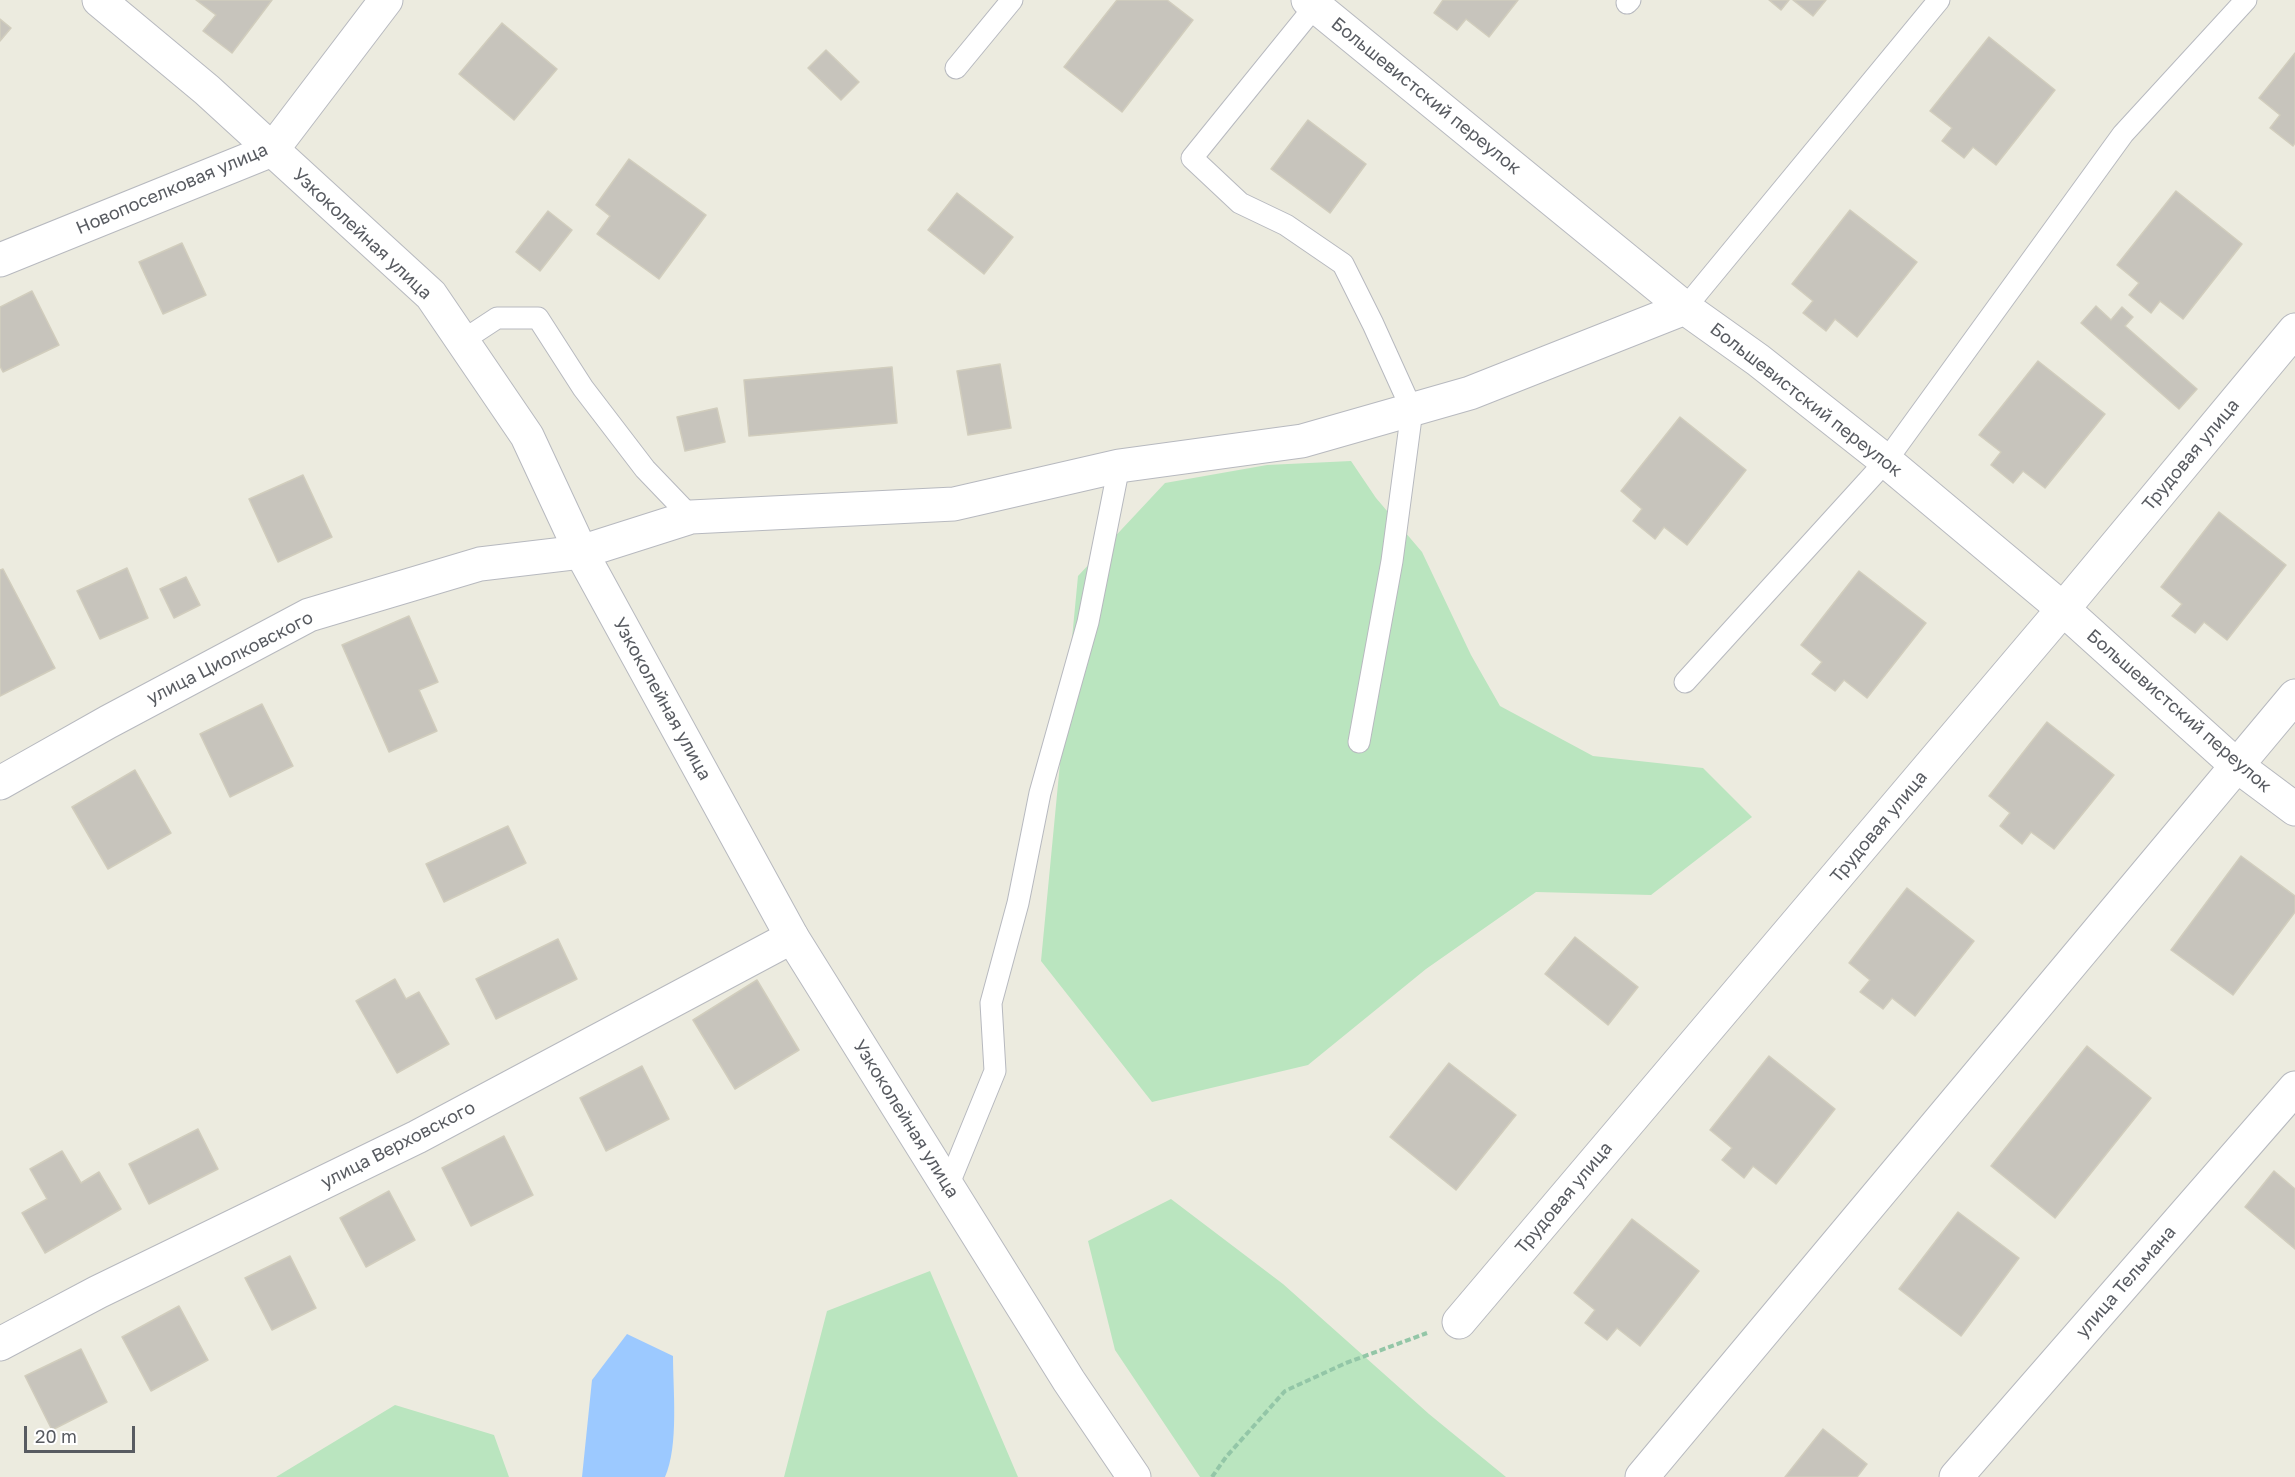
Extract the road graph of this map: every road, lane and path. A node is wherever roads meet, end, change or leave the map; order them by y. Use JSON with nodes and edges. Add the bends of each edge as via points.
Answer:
{"nodes":[{"id":1,"x":99,"y":0,"type":"edge"},
{"id":2,"x":386,"y":0,"type":"edge"},
{"id":3,"x":1012,"y":0,"type":"edge"},
{"id":4,"x":1939,"y":0,"type":"edge"},
{"id":5,"x":2246,"y":0,"type":"edge"},
{"id":6,"x":1314,"y":2,"type":"edge"},
{"id":7,"x":956,"y":68,"type":"dead end"},
{"id":8,"x":272,"y":150,"type":"junction"},
{"id":9,"x":0,"y":261,"type":"edge"},
{"id":10,"x":1685,"y":308,"type":"junction"},
{"id":11,"x":2295,"y":330,"type":"edge"},
{"id":12,"x":462,"y":341,"type":"junction"},
{"id":13,"x":1412,"y":410,"type":"junction"},
{"id":14,"x":1886,"y":461,"type":"junction"},
{"id":15,"x":1119,"y":466,"type":"junction"},
{"id":16,"x":691,"y":517,"type":"junction"},
{"id":17,"x":581,"y":552,"type":"junction"},
{"id":18,"x":2063,"y":609,"type":"junction"},
{"id":19,"x":1685,"y":682,"type":"dead end"},
{"id":20,"x":2295,"y":696,"type":"edge"},
{"id":21,"x":1359,"y":742,"type":"dead end"},
{"id":22,"x":2236,"y":765,"type":"junction"},
{"id":23,"x":0,"y":783,"type":"edge"},
{"id":24,"x":2295,"y":809,"type":"edge"},
{"id":25,"x":792,"y":937,"type":"junction"},
{"id":26,"x":2295,"y":1088,"type":"edge"},
{"id":27,"x":948,"y":1186,"type":"junction"},
{"id":28,"x":1459,"y":1322,"type":"joint"},
{"id":29,"x":0,"y":1344,"type":"edge"},
{"id":30,"x":1134,"y":1477,"type":"edge"},
{"id":31,"x":1212,"y":1477,"type":"edge"},
{"id":32,"x":1642,"y":1477,"type":"edge"},
{"id":33,"x":1956,"y":1477,"type":"edge"}],
"edges":[{"from":1,"to":8,"type":"street","name":"Узкоколейная улица"},
{"from":2,"to":8,"type":"street","name":"Новопоселковая улица"},
{"from":3,"to":7,"type":"lane"},
{"from":4,"to":10,"type":"lane"},
{"from":5,"to":14,"type":"lane","via":[[2123,134]]},
{"from":6,"to":10,"type":"street","name":"Большевистский переулок"},
{"from":6,"to":13,"type":"lane","via":[[1192,158],[1240,203],[1287,225],[1343,264]]},
{"from":8,"to":9,"type":"street","name":"Новопоселковая улица"},
{"from":8,"to":12,"type":"street","name":"Узкоколейная улица","via":[[431,295]]},
{"from":10,"to":13,"type":"street","name":"улица Циолковского","via":[[1470,393]]},
{"from":10,"to":14,"type":"street","name":"Большевистский переулок"},
{"from":11,"to":18,"type":"street","name":"Трудовая улица"},
{"from":12,"to":16,"type":"lane","via":[[497,318],[538,318],[645,469]]},
{"from":12,"to":17,"type":"street","name":"Узкоколейная улица","via":[[527,436]]},
{"from":13,"to":15,"type":"street","name":"улица Циолковского","via":[[1302,441]]},
{"from":13,"to":21,"type":"lane","via":[[1392,561]]},
{"from":14,"to":18,"type":"street","name":"Большевистский переулок"},
{"from":14,"to":19,"type":"lane"},
{"from":15,"to":16,"type":"street","name":"улица Циолковского","via":[[954,504]]},
{"from":15,"to":27,"type":"lane","via":[[1088,622],[1040,793],[1018,903],[991,1003],[995,1071]]},
{"from":16,"to":17,"type":"street","name":"улица Циолковского"},
{"from":17,"to":23,"type":"street","name":"улица Циолковского","via":[[480,564],[309,615]]},
{"from":17,"to":25,"type":"street","name":"Узкоколейная улица"},
{"from":18,"to":22,"type":"street","name":"Большевистский переулок"},
{"from":18,"to":28,"type":"street","name":"Трудовая улица"},
{"from":20,"to":22,"type":"street"},
{"from":22,"to":24,"type":"street","name":"Большевистский переулок"},
{"from":22,"to":32,"type":"street"},
{"from":25,"to":27,"type":"street","name":"Узкоколейная улица"},
{"from":25,"to":29,"type":"street","name":"улица Верховского","via":[[417,1137],[98,1292]]},
{"from":26,"to":33,"type":"street","name":"улица Тельмана"},
{"from":27,"to":30,"type":"street","name":"Узкоколейная улица","via":[[1069,1381]]},
{"from":28,"to":31,"type":"path","via":[[1346,1363],[1285,1391]]}]}
